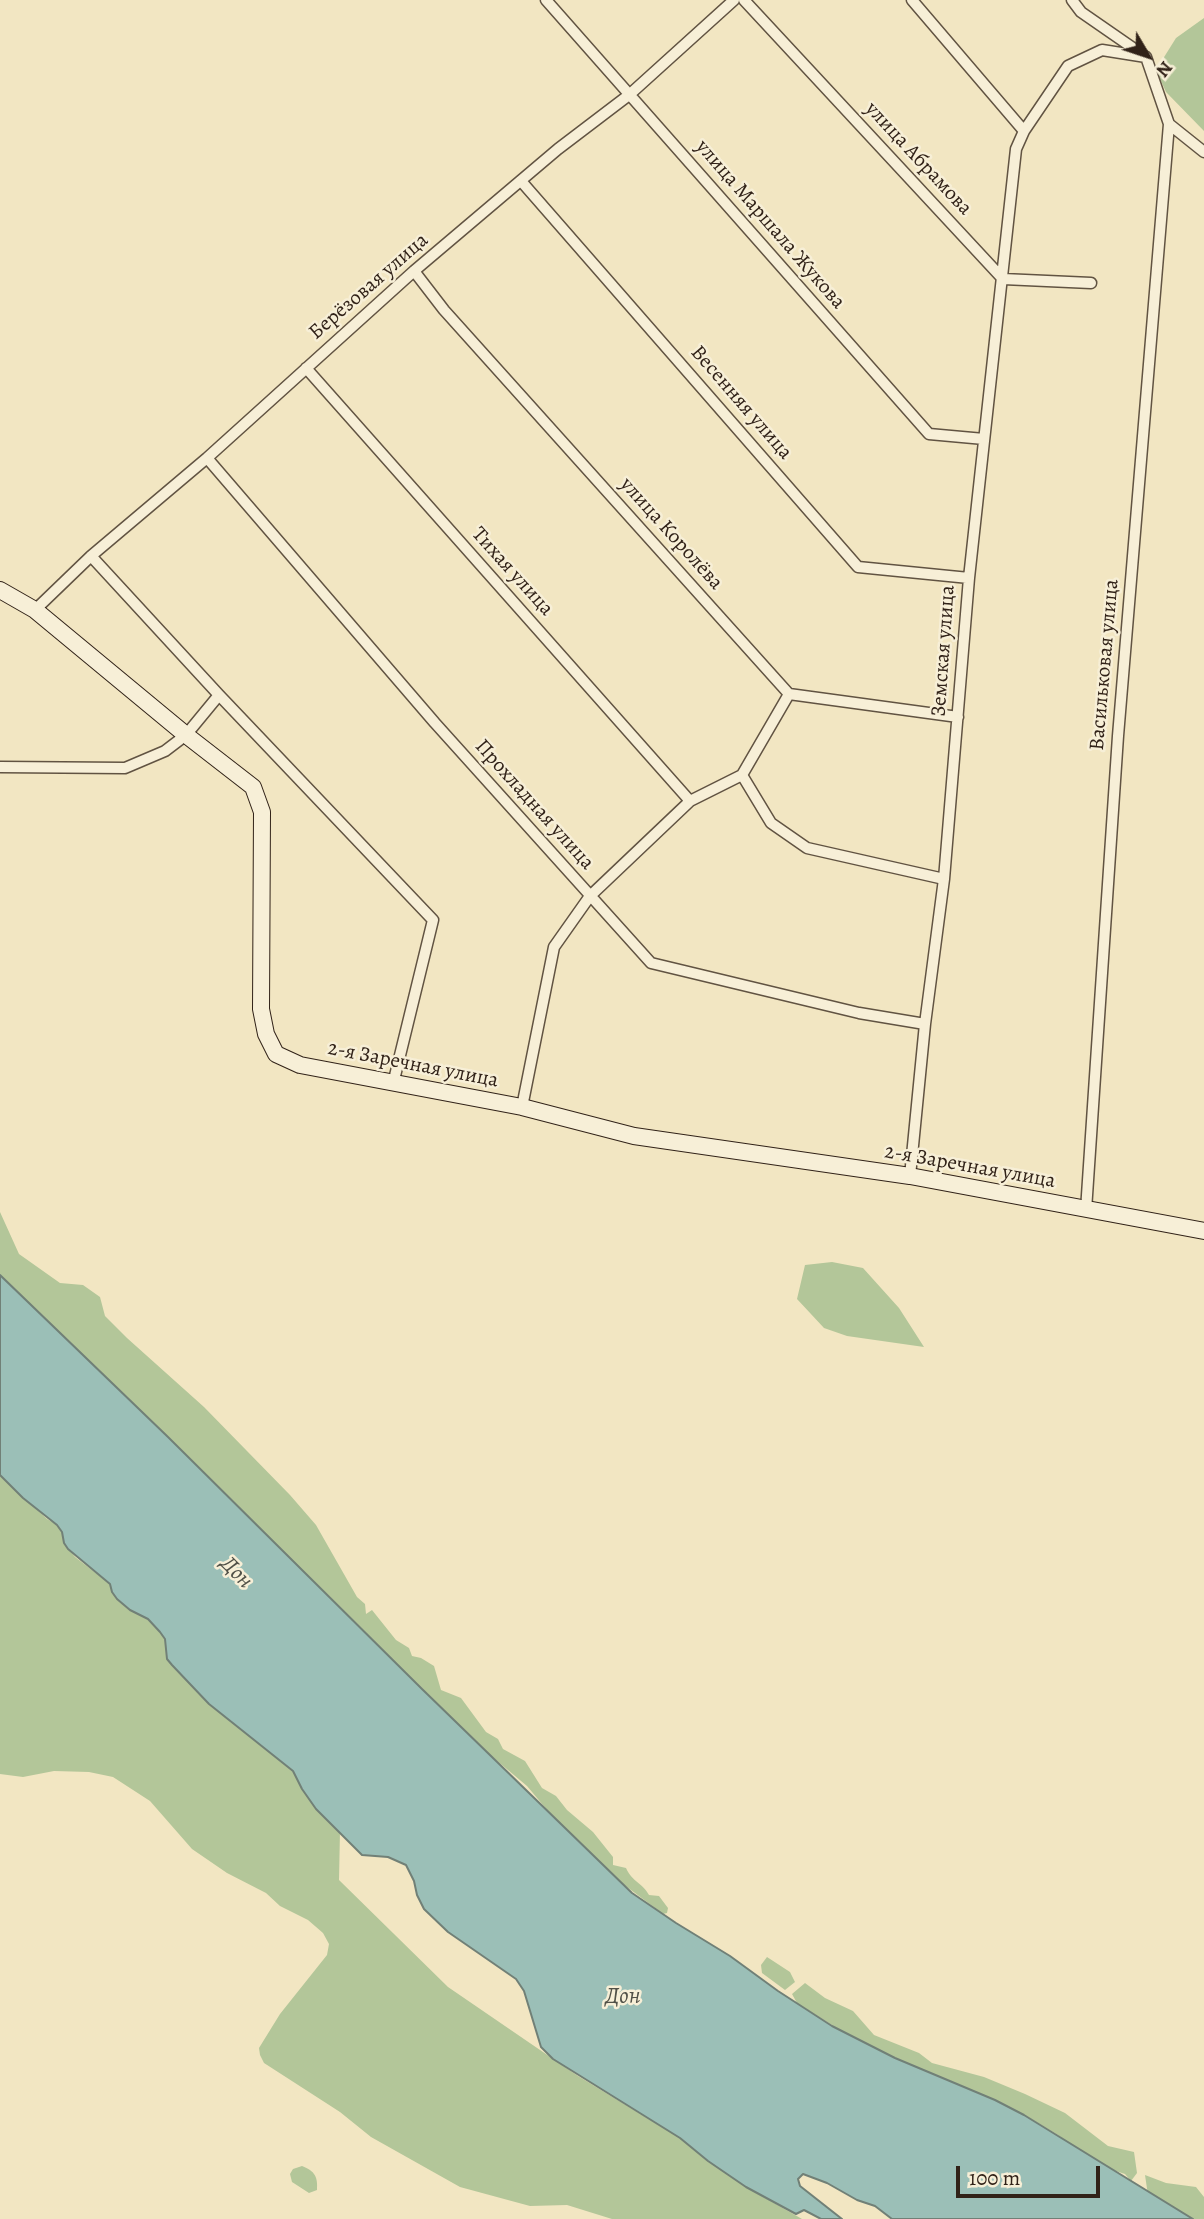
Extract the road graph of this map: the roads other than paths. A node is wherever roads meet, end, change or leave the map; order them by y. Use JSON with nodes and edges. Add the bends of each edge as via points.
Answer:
{"nodes":[{"id":1,"x":547,"y":0,"type":"edge"},
{"id":2,"x":734,"y":0,"type":"edge"},
{"id":3,"x":744,"y":0,"type":"edge"},
{"id":4,"x":912,"y":0,"type":"edge"},
{"id":5,"x":1072,"y":0,"type":"edge"},
{"id":6,"x":1146,"y":57,"type":"junction"},
{"id":7,"x":629,"y":95,"type":"junction"},
{"id":8,"x":1169,"y":124,"type":"junction"},
{"id":9,"x":1024,"y":131,"type":"junction"},
{"id":10,"x":1204,"y":152,"type":"edge"},
{"id":11,"x":522,"y":181,"type":"junction"},
{"id":12,"x":414,"y":271,"type":"junction"},
{"id":13,"x":1003,"y":279,"type":"junction"},
{"id":14,"x":1091,"y":284,"type":"dead end"},
{"id":15,"x":306,"y":368,"type":"junction"},
{"id":16,"x":985,"y":439,"type":"junction"},
{"id":17,"x":208,"y":458,"type":"junction"},
{"id":18,"x":91,"y":556,"type":"junction"},
{"id":19,"x":969,"y":578,"type":"junction"},
{"id":20,"x":0,"y":590,"type":"edge"},
{"id":21,"x":35,"y":610,"type":"junction"},
{"id":22,"x":789,"y":694,"type":"junction"},
{"id":23,"x":219,"y":695,"type":"junction"},
{"id":24,"x":958,"y":717,"type":"junction"},
{"id":25,"x":186,"y":735,"type":"junction"},
{"id":26,"x":0,"y":767,"type":"edge"},
{"id":27,"x":742,"y":775,"type":"junction"},
{"id":28,"x":690,"y":801,"type":"junction"},
{"id":29,"x":944,"y":879,"type":"junction"},
{"id":30,"x":590,"y":896,"type":"junction"},
{"id":31,"x":925,"y":1024,"type":"junction"},
{"id":32,"x":393,"y":1084,"type":"junction"},
{"id":33,"x":522,"y":1107,"type":"junction"},
{"id":34,"x":910,"y":1176,"type":"junction"},
{"id":35,"x":1086,"y":1210,"type":"junction"},
{"id":36,"x":1204,"y":1231,"type":"edge"}],
"edges":[{"from":1,"to":7,"type":"street","name":"улица Маршала Жукова"},
{"from":2,"to":7,"type":"street","name":"Берёзовая улица"},
{"from":3,"to":13,"type":"street","name":"улица Абрамова"},
{"from":4,"to":9,"type":"street"},
{"from":5,"to":6,"type":"street","via":[[1081,12]]},
{"from":6,"to":8,"type":"street"},
{"from":6,"to":9,"type":"street","name":"Земская улица","via":[[1102,50],[1068,66]]},
{"from":7,"to":11,"type":"street","name":"Берёзовая улица"},
{"from":7,"to":16,"type":"street","name":"улица Маршала Жукова","via":[[929,434]]},
{"from":8,"to":10,"type":"street"},
{"from":8,"to":35,"type":"street","name":"Васильковая улица","via":[[1118,736]]},
{"from":9,"to":13,"type":"street","name":"Земская улица","via":[[1016,149]]},
{"from":11,"to":12,"type":"street","name":"Берёзовая улица"},
{"from":11,"to":19,"type":"street","name":"Весенняя улица","via":[[858,567]]},
{"from":12,"to":15,"type":"street","name":"Берёзовая улица"},
{"from":12,"to":22,"type":"street","name":"улица Королёва"},
{"from":13,"to":14,"type":"street"},
{"from":13,"to":16,"type":"street","name":"Земская улица"},
{"from":15,"to":17,"type":"street","name":"Берёзовая улица"},
{"from":15,"to":28,"type":"street","name":"Тихая улица"},
{"from":16,"to":19,"type":"street","name":"Земская улица"},
{"from":17,"to":18,"type":"street","name":"Берёзовая улица"},
{"from":17,"to":30,"type":"street","name":"Прохладная улица"},
{"from":18,"to":21,"type":"street","name":"Берёзовая улица"},
{"from":18,"to":23,"type":"street"},
{"from":19,"to":24,"type":"street","name":"Земская улица"},
{"from":20,"to":21,"type":"street","name":"2-я Заречная улица"},
{"from":21,"to":25,"type":"street","name":"2-я Заречная улица"},
{"from":22,"to":24,"type":"street"},
{"from":22,"to":27,"type":"street"},
{"from":23,"to":25,"type":"street"},
{"from":23,"to":32,"type":"street","via":[[433,920]]},
{"from":24,"to":29,"type":"street","name":"Земская улица"},
{"from":25,"to":26,"type":"street","via":[[165,751],[125,768]]},
{"from":25,"to":32,"type":"street","name":"2-я Заречная улица","via":[[253,787],[262,812],[261,1009],[276,1054],[300,1065]]},
{"from":27,"to":28,"type":"street"},
{"from":27,"to":29,"type":"street","via":[[771,823],[807,848]]},
{"from":28,"to":30,"type":"street"},
{"from":29,"to":31,"type":"street","name":"Земская улица"},
{"from":30,"to":31,"type":"street","name":"Прохладная улица","via":[[651,963],[859,1013]]},
{"from":30,"to":33,"type":"street","via":[[554,947]]},
{"from":31,"to":34,"type":"street","name":"Земская улица"},
{"from":32,"to":33,"type":"street","name":"2-я Заречная улица"},
{"from":33,"to":34,"type":"street","name":"2-я Заречная улица","via":[[634,1136]]},
{"from":34,"to":35,"type":"street","name":"2-я Заречная улица"},
{"from":35,"to":36,"type":"street","name":"2-я Заречная улица"}]}
